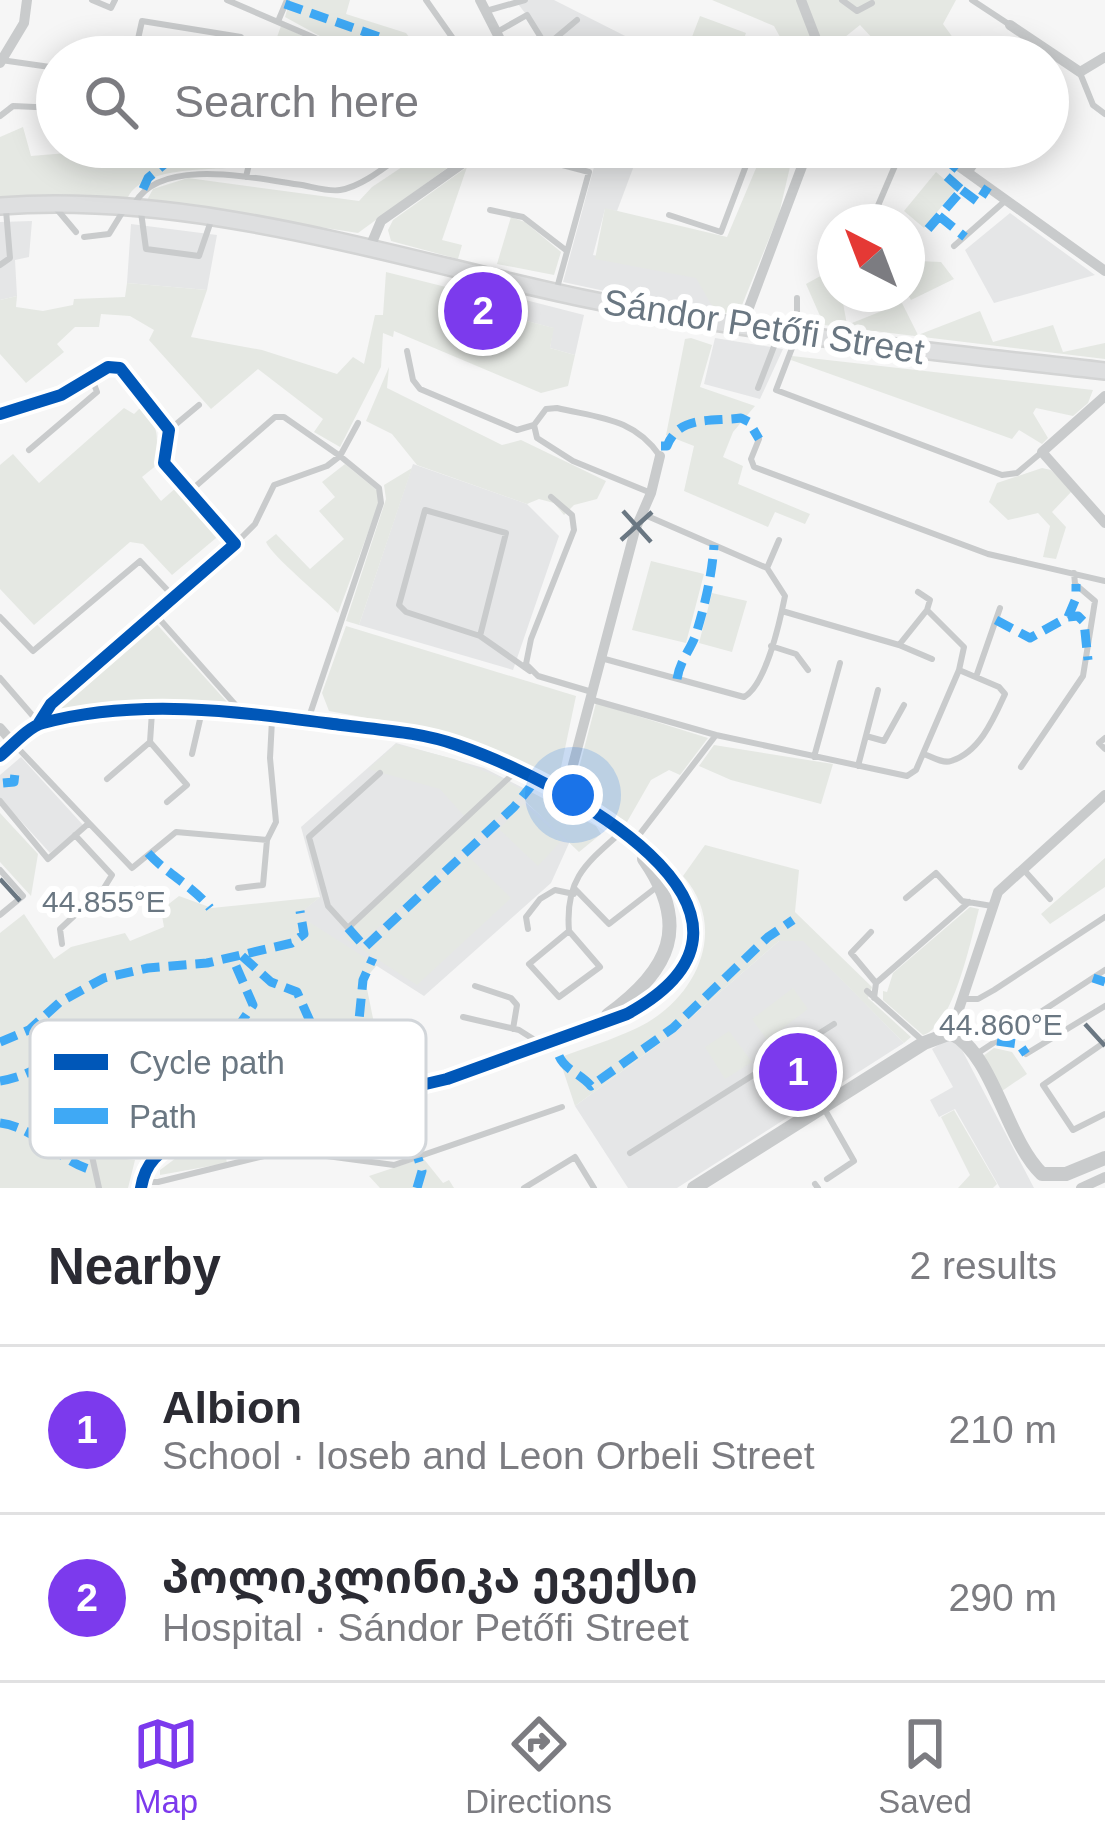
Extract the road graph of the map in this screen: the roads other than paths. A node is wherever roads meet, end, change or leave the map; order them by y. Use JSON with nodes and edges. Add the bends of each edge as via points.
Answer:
{"nodes":[{"id":1,"x":28,"y":0,"type":"edge"},
{"id":2,"x":92,"y":0,"type":"edge"},
{"id":3,"x":115,"y":0,"type":"edge"},
{"id":4,"x":226,"y":0,"type":"edge"},
{"id":5,"x":287,"y":0,"type":"edge"},
{"id":6,"x":426,"y":0,"type":"edge"},
{"id":7,"x":525,"y":0,"type":"edge"},
{"id":8,"x":801,"y":0,"type":"edge"},
{"id":9,"x":842,"y":0,"type":"edge"},
{"id":10,"x":972,"y":0,"type":"edge"},
{"id":11,"x":872,"y":3,"type":"edge"},
{"id":12,"x":483,"y":5,"type":"edge"},
{"id":13,"x":279,"y":20,"type":"junction"},
{"id":14,"x":577,"y":20,"type":"dead end"},
{"id":15,"x":1010,"y":25,"type":"joint"},
{"id":16,"x":139,"y":36,"type":"edge"},
{"id":17,"x":236,"y":36,"type":"edge"},
{"id":18,"x":309,"y":36,"type":"edge"},
{"id":19,"x":451,"y":36,"type":"edge"},
{"id":20,"x":499,"y":36,"type":"edge"},
{"id":21,"x":502,"y":36,"type":"edge"},
{"id":22,"x":540,"y":36,"type":"edge"},
{"id":23,"x":558,"y":36,"type":"edge"},
{"id":24,"x":815,"y":36,"type":"edge"},
{"id":25,"x":1027,"y":36,"type":"edge"},
{"id":26,"x":1105,"y":57,"type":"edge"},
{"id":27,"x":1,"y":61,"type":"edge"},
{"id":28,"x":1069,"y":64,"type":"edge"},
{"id":29,"x":36,"y":65,"type":"edge"},
{"id":30,"x":1080,"y":71,"type":"junction"},
{"id":31,"x":36,"y":107,"type":"edge"},
{"id":32,"x":1105,"y":114,"type":"edge"},
{"id":33,"x":0,"y":116,"type":"edge"},
{"id":34,"x":248,"y":168,"type":"edge"},
{"id":35,"x":377,"y":168,"type":"edge"},
{"id":36,"x":456,"y":168,"type":"edge"},
{"id":37,"x":573,"y":168,"type":"edge"},
{"id":38,"x":745,"y":168,"type":"edge"},
{"id":39,"x":801,"y":168,"type":"edge"},
{"id":40,"x":894,"y":168,"type":"edge"},
{"id":41,"x":962,"y":168,"type":"edge"},
{"id":42,"x":973,"y":168,"type":"edge"},
{"id":43,"x":969,"y":173,"type":"junction"},
{"id":44,"x":246,"y":177,"type":"junction"},
{"id":45,"x":1006,"y":200,"type":"junction"},
{"id":46,"x":53,"y":204,"type":"junction"},
{"id":47,"x":879,"y":204,"type":"edge"},
{"id":48,"x":3,"y":206,"type":"edge"},
{"id":49,"x":133,"y":208,"type":"junction"},
{"id":50,"x":490,"y":210,"type":"dead end"},
{"id":51,"x":669,"y":214,"type":"dead end"},
{"id":52,"x":212,"y":218,"type":"junction"},
{"id":53,"x":76,"y":232,"type":"dead end"},
{"id":54,"x":84,"y":238,"type":"dead end"},
{"id":55,"x":370,"y":247,"type":"junction"},
{"id":56,"x":954,"y":247,"type":"dead end"},
{"id":57,"x":567,"y":251,"type":"junction"},
{"id":58,"x":0,"y":266,"type":"edge"},
{"id":59,"x":1105,"y":271,"type":"edge"},
{"id":60,"x":556,"y":291,"type":"junction"},
{"id":61,"x":797,"y":298,"type":"dead end"},
{"id":62,"x":742,"y":326,"type":"junction"},
{"id":63,"x":788,"y":334,"type":"junction"},
{"id":64,"x":407,"y":351,"type":"dead end"},
{"id":65,"x":1105,"y":371,"type":"edge"},
{"id":66,"x":91,"y":378,"type":"junction"},
{"id":67,"x":758,"y":388,"type":"dead end"},
{"id":68,"x":1103,"y":402,"type":"edge"},
{"id":69,"x":199,"y":405,"type":"dead end"},
{"id":70,"x":0,"y":414,"type":"edge"},
{"id":71,"x":358,"y":423,"type":"dead end"},
{"id":72,"x":535,"y":425,"type":"junction"},
{"id":73,"x":169,"y":430,"type":"junction"},
{"id":74,"x":759,"y":440,"type":"dead end"},
{"id":75,"x":29,"y":450,"type":"dead end"},
{"id":76,"x":1042,"y":452,"type":"junction"},
{"id":77,"x":340,"y":456,"type":"junction"},
{"id":78,"x":660,"y":456,"type":"joint"},
{"id":79,"x":189,"y":492,"type":"junction"},
{"id":80,"x":651,"y":493,"type":"junction"},
{"id":81,"x":551,"y":497,"type":"dead end"},
{"id":82,"x":642,"y":513,"type":"junction"},
{"id":83,"x":1105,"y":523,"type":"edge"},
{"id":84,"x":779,"y":540,"type":"dead end"},
{"id":85,"x":235,"y":544,"type":"junction"},
{"id":86,"x":767,"y":568,"type":"junction"},
{"id":87,"x":1073,"y":574,"type":"junction"},
{"id":88,"x":1105,"y":580,"type":"edge"},
{"id":89,"x":918,"y":592,"type":"dead end"},
{"id":90,"x":174,"y":598,"type":"junction"},
{"id":91,"x":1000,"y":608,"type":"dead end"},
{"id":92,"x":927,"y":610,"type":"junction"},
{"id":93,"x":782,"y":611,"type":"junction"},
{"id":94,"x":155,"y":614,"type":"junction"},
{"id":95,"x":0,"y":617,"type":"edge"},
{"id":96,"x":480,"y":636,"type":"junction"},
{"id":97,"x":899,"y":645,"type":"junction"},
{"id":98,"x":771,"y":646,"type":"junction"},
{"id":99,"x":601,"y":658,"type":"junction"},
{"id":100,"x":932,"y":659,"type":"dead end"},
{"id":101,"x":840,"y":663,"type":"dead end"},
{"id":102,"x":808,"y":670,"type":"dead end"},
{"id":103,"x":959,"y":670,"type":"junction"},
{"id":104,"x":530,"y":671,"type":"junction"},
{"id":105,"x":976,"y":677,"type":"junction"},
{"id":106,"x":0,"y":678,"type":"edge"},
{"id":107,"x":878,"y":690,"type":"dead end"},
{"id":108,"x":591,"y":695,"type":"junction"},
{"id":109,"x":904,"y":705,"type":"dead end"},
{"id":110,"x":153,"y":708,"type":"junction"},
{"id":111,"x":202,"y":710,"type":"junction"},
{"id":112,"x":239,"y":713,"type":"junction"},
{"id":113,"x":273,"y":716,"type":"junction"},
{"id":114,"x":308,"y":720,"type":"junction"},
{"id":115,"x":39,"y":723,"type":"junction"},
{"id":116,"x":0,"y":728,"type":"edge"},
{"id":117,"x":716,"y":735,"type":"junction"},
{"id":118,"x":866,"y":736,"type":"junction"},
{"id":119,"x":1105,"y":738,"type":"edge"},
{"id":120,"x":150,"y":742,"type":"junction"},
{"id":121,"x":14,"y":744,"type":"junction"},
{"id":122,"x":1105,"y":749,"type":"edge"},
{"id":123,"x":192,"y":754,"type":"dead end"},
{"id":124,"x":923,"y":754,"type":"junction"},
{"id":125,"x":0,"y":756,"type":"edge"},
{"id":126,"x":814,"y":757,"type":"junction"},
{"id":127,"x":858,"y":766,"type":"junction"},
{"id":128,"x":1021,"y":767,"type":"dead end"},
{"id":129,"x":516,"y":771,"type":"junction"},
{"id":130,"x":380,"y":773,"type":"dead end"},
{"id":131,"x":106,"y":779,"type":"dead end"},
{"id":132,"x":565,"y":795,"type":"junction"},
{"id":133,"x":1105,"y":795,"type":"edge"},
{"id":134,"x":0,"y":801,"type":"edge"},
{"id":135,"x":167,"y":802,"type":"dead end"},
{"id":136,"x":89,"y":823,"type":"junction"},
{"id":137,"x":75,"y":835,"type":"junction"},
{"id":138,"x":627,"y":837,"type":"junction"},
{"id":139,"x":267,"y":840,"type":"junction"},
{"id":140,"x":1023,"y":869,"type":"junction"},
{"id":141,"x":0,"y":870,"type":"edge"},
{"id":142,"x":660,"y":884,"type":"junction"},
{"id":143,"x":238,"y":888,"type":"dead end"},
{"id":144,"x":574,"y":891,"type":"junction"},
{"id":145,"x":906,"y":898,"type":"dead end"},
{"id":146,"x":1050,"y":899,"type":"dead end"},
{"id":147,"x":969,"y":902,"type":"junction"},
{"id":148,"x":992,"y":906,"type":"junction"},
{"id":149,"x":0,"y":915,"type":"edge"},
{"id":150,"x":1105,"y":917,"type":"edge"},
{"id":151,"x":528,"y":929,"type":"dead end"},
{"id":152,"x":569,"y":931,"type":"junction"},
{"id":153,"x":871,"y":932,"type":"dead end"},
{"id":154,"x":62,"y":944,"type":"dead end"},
{"id":155,"x":1105,"y":970,"type":"edge"},
{"id":156,"x":877,"y":982,"type":"junction"},
{"id":157,"x":475,"y":986,"type":"dead end"},
{"id":158,"x":961,"y":998,"type":"junction"},
{"id":159,"x":1105,"y":1006,"type":"edge"},
{"id":160,"x":463,"y":1017,"type":"dead end"},
{"id":161,"x":834,"y":1024,"type":"dead end"},
{"id":162,"x":593,"y":1026,"type":"junction"},
{"id":163,"x":513,"y":1029,"type":"junction"},
{"id":164,"x":951,"y":1033,"type":"junction"},
{"id":165,"x":1105,"y":1042,"type":"edge"},
{"id":166,"x":924,"y":1043,"type":"junction"},
{"id":167,"x":543,"y":1046,"type":"junction"},
{"id":168,"x":1026,"y":1054,"type":"dead end"},
{"id":169,"x":975,"y":1055,"type":"junction"},
{"id":170,"x":771,"y":1062,"type":"junction"},
{"id":171,"x":426,"y":1082,"type":"edge"},
{"id":172,"x":562,"y":1107,"type":"dead end"},
{"id":173,"x":823,"y":1107,"type":"junction"},
{"id":174,"x":1105,"y":1114,"type":"edge"},
{"id":175,"x":806,"y":1117,"type":"junction"},
{"id":176,"x":630,"y":1153,"type":"dead end"},
{"id":177,"x":426,"y":1154,"type":"edge"},
{"id":178,"x":92,"y":1158,"type":"edge"},
{"id":179,"x":256,"y":1158,"type":"edge"},
{"id":180,"x":342,"y":1158,"type":"edge"},
{"id":181,"x":414,"y":1158,"type":"edge"},
{"id":182,"x":1105,"y":1158,"type":"edge"},
{"id":183,"x":1105,"y":1178,"type":"edge"},
{"id":184,"x":826,"y":1179,"type":"dead end"},
{"id":185,"x":141,"y":1185,"type":"edge"},
{"id":186,"x":99,"y":1188,"type":"edge"},
{"id":187,"x":524,"y":1188,"type":"edge"},
{"id":188,"x":594,"y":1188,"type":"edge"},
{"id":189,"x":694,"y":1188,"type":"edge"},
{"id":190,"x":1081,"y":1188,"type":"edge"}],
"edges":[{"from":1,"to":27,"type":"street"},
{"from":2,"to":3,"type":"lane","via":[[110,8]]},
{"from":4,"to":13,"type":"lane"},
{"from":5,"to":13,"type":"lane"},
{"from":6,"to":19,"type":"lane"},
{"from":7,"to":12,"type":"lane"},
{"from":8,"to":24,"type":"street"},
{"from":9,"to":11,"type":"lane","via":[[856,11]]},
{"from":10,"to":15,"type":"lane"},
{"from":12,"to":20,"type":"street"},
{"from":13,"to":18,"type":"lane"},
{"from":14,"to":23,"type":"lane"},
{"from":15,"to":25,"type":"street"},
{"from":16,"to":17,"type":"lane","via":[[142,21]]},
{"from":21,"to":22,"type":"lane","via":[[527,15]]},
{"from":26,"to":30,"type":"street"},
{"from":27,"to":29,"type":"lane"},
{"from":28,"to":30,"type":"street"},
{"from":30,"to":32,"type":"lane"},
{"from":31,"to":33,"type":"lane","via":[[13,106]]},
{"from":34,"to":44,"type":"lane"},
{"from":35,"to":44,"type":"lane","via":[[339,190]]},
{"from":36,"to":55,"type":"street","via":[[381,221]]},
{"from":37,"to":57,"type":"lane","via":[[589,172]]},
{"from":38,"to":51,"type":"lane","via":[[721,232]]},
{"from":39,"to":62,"type":"street"},
{"from":40,"to":47,"type":"lane"},
{"from":41,"to":43,"type":"street"},
{"from":42,"to":43,"type":"lane"},
{"from":43,"to":45,"type":"street"},
{"from":44,"to":49,"type":"lane","via":[[164,177],[143,189]]},
{"from":45,"to":56,"type":"lane"},
{"from":45,"to":59,"type":"street"},
{"from":46,"to":48,"type":"main road","name":"Sándor Petőfi Street"},
{"from":46,"to":49,"type":"main road","name":"Sándor Petőfi Street"},
{"from":46,"to":53,"type":"lane"},
{"from":48,"to":58,"type":"lane","via":[[10,258]]},
{"from":49,"to":52,"type":"main road","name":"Sándor Petőfi Street"},
{"from":49,"to":52,"type":"lane","via":[[146,249],[199,256]]},
{"from":49,"to":54,"type":"lane","via":[[109,234]]},
{"from":50,"to":57,"type":"lane","via":[[523,217]]},
{"from":52,"to":55,"type":"main road","name":"Sándor Petőfi Street"},
{"from":55,"to":60,"type":"main road","name":"Sándor Petőfi Street"},
{"from":57,"to":60,"type":"lane"},
{"from":60,"to":62,"type":"main road","name":"Sándor Petőfi Street"},
{"from":61,"to":63,"type":"lane"},
{"from":62,"to":63,"type":"main road","name":"Sándor Petőfi Street"},
{"from":63,"to":65,"type":"main road","name":"Sándor Petőfi Street"},
{"from":63,"to":67,"type":"lane"},
{"from":63,"to":76,"type":"lane","via":[[776,390],[1002,475]]},
{"from":64,"to":72,"type":"lane","via":[[420,389],[517,430]]},
{"from":66,"to":70,"type":"street"},
{"from":66,"to":73,"type":"street","via":[[120,368]]},
{"from":66,"to":75,"type":"lane","via":[[97,392]]},
{"from":68,"to":76,"type":"street"},
{"from":69,"to":73,"type":"lane"},
{"from":71,"to":77,"type":"lane"},
{"from":72,"to":78,"type":"lane","via":[[557,408],[626,425]]},
{"from":72,"to":80,"type":"lane","via":[[537,437],[573,461]]},
{"from":73,"to":79,"type":"street","via":[[164,463]]},
{"from":74,"to":87,"type":"lane","via":[[754,467],[988,554]]},
{"from":76,"to":83,"type":"street"},
{"from":77,"to":79,"type":"lane","via":[[275,416]]},
{"from":77,"to":85,"type":"lane","via":[[274,484]]},
{"from":77,"to":114,"type":"lane","via":[[379,488],[381,503]]},
{"from":78,"to":80,"type":"street"},
{"from":79,"to":85,"type":"street"},
{"from":80,"to":82,"type":"street"},
{"from":81,"to":104,"type":"lane","via":[[572,515],[574,530],[531,639]]},
{"from":82,"to":86,"type":"lane"},
{"from":82,"to":99,"type":"street"},
{"from":84,"to":86,"type":"lane"},
{"from":85,"to":90,"type":"street"},
{"from":86,"to":93,"type":"lane","via":[[785,596]]},
{"from":87,"to":88,"type":"lane"},
{"from":87,"to":128,"type":"lane","via":[[1096,601],[1088,660]]},
{"from":89,"to":92,"type":"lane","via":[[930,600]]},
{"from":90,"to":94,"type":"street"},
{"from":90,"to":95,"type":"lane","via":[[140,561],[33,651]]},
{"from":91,"to":105,"type":"lane"},
{"from":92,"to":97,"type":"lane"},
{"from":92,"to":103,"type":"lane","via":[[964,647]]},
{"from":93,"to":97,"type":"lane"},
{"from":93,"to":98,"type":"lane"},
{"from":94,"to":112,"type":"lane"},
{"from":94,"to":115,"type":"street"},
{"from":96,"to":96,"type":"lane","via":[[506,533],[425,510],[399,605]]},
{"from":96,"to":104,"type":"lane"},
{"from":97,"to":100,"type":"lane"},
{"from":98,"to":99,"type":"lane","via":[[758,686],[744,697]]},
{"from":98,"to":102,"type":"lane","via":[[796,654]]},
{"from":99,"to":108,"type":"street"},
{"from":101,"to":126,"type":"lane"},
{"from":103,"to":105,"type":"lane"},
{"from":103,"to":124,"type":"lane"},
{"from":104,"to":108,"type":"lane"},
{"from":105,"to":124,"type":"lane","via":[[1005,694],[988,731],[950,762]]},
{"from":106,"to":115,"type":"lane"},
{"from":107,"to":118,"type":"lane"},
{"from":108,"to":117,"type":"lane"},
{"from":108,"to":132,"type":"street"},
{"from":109,"to":118,"type":"lane","via":[[884,742]]},
{"from":110,"to":111,"type":"street"},
{"from":110,"to":115,"type":"street"},
{"from":110,"to":120,"type":"lane"},
{"from":111,"to":112,"type":"street"},
{"from":111,"to":123,"type":"lane"},
{"from":112,"to":113,"type":"street"},
{"from":113,"to":114,"type":"street"},
{"from":113,"to":139,"type":"lane","via":[[276,821]]},
{"from":114,"to":129,"type":"street","via":[[454,744]]},
{"from":115,"to":121,"type":"street"},
{"from":116,"to":121,"type":"street"},
{"from":117,"to":126,"type":"lane"},
{"from":117,"to":138,"type":"lane"},
{"from":118,"to":127,"type":"lane"},
{"from":119,"to":122,"type":"lane"},
{"from":120,"to":131,"type":"lane"},
{"from":120,"to":135,"type":"lane","via":[[187,784]]},
{"from":121,"to":125,"type":"street"},
{"from":121,"to":136,"type":"lane"},
{"from":124,"to":127,"type":"lane","via":[[907,776]]},
{"from":126,"to":127,"type":"lane"},
{"from":129,"to":130,"type":"lane","via":[[348,928],[328,906],[309,837]]},
{"from":129,"to":132,"type":"street"},
{"from":132,"to":138,"type":"street"},
{"from":133,"to":140,"type":"street"},
{"from":134,"to":137,"type":"lane","via":[[48,859]]},
{"from":136,"to":137,"type":"lane"},
{"from":136,"to":139,"type":"lane","via":[[132,868],[176,832]]},
{"from":137,"to":154,"type":"lane","via":[[112,874],[60,929]]},
{"from":138,"to":142,"type":"street"},
{"from":138,"to":144,"type":"lane","via":[[580,868]]},
{"from":138,"to":162,"type":"street","via":[[690,904],[692,955],[654,999]]},
{"from":139,"to":143,"type":"lane","via":[[263,885]]},
{"from":140,"to":146,"type":"lane"},
{"from":140,"to":148,"type":"street"},
{"from":141,"to":149,"type":"lane","via":[[23,896]]},
{"from":142,"to":144,"type":"lane","via":[[609,924]]},
{"from":142,"to":162,"type":"street","via":[[670,922],[664,960]]},
{"from":144,"to":151,"type":"lane","via":[[540,899],[526,917]]},
{"from":144,"to":152,"type":"lane"},
{"from":145,"to":147,"type":"lane","via":[[936,873]]},
{"from":147,"to":148,"type":"lane"},
{"from":147,"to":156,"type":"lane"},
{"from":148,"to":158,"type":"street"},
{"from":150,"to":158,"type":"lane","via":[[978,999]]},
{"from":152,"to":152,"type":"lane","via":[[600,967],[560,997],[529,964]]},
{"from":153,"to":156,"type":"lane","via":[[850,953]]},
{"from":155,"to":169,"type":"lane"},
{"from":156,"to":166,"type":"lane","via":[[870,995]]},
{"from":157,"to":163,"type":"lane","via":[[514,1001]]},
{"from":158,"to":164,"type":"street"},
{"from":159,"to":168,"type":"lane"},
{"from":160,"to":163,"type":"lane"},
{"from":161,"to":170,"type":"lane"},
{"from":162,"to":167,"type":"street"},
{"from":163,"to":167,"type":"lane"},
{"from":164,"to":166,"type":"street"},
{"from":164,"to":169,"type":"street"},
{"from":165,"to":174,"type":"lane","via":[[1043,1085],[1073,1130]]},
{"from":166,"to":173,"type":"street"},
{"from":167,"to":171,"type":"street"},
{"from":169,"to":182,"type":"street","via":[[1017,1142],[1042,1174]]},
{"from":170,"to":175,"type":"lane"},
{"from":170,"to":176,"type":"lane"},
{"from":172,"to":177,"type":"lane"},
{"from":173,"to":175,"type":"street"},
{"from":173,"to":184,"type":"lane","via":[[854,1162]]},
{"from":175,"to":189,"type":"street"},
{"from":178,"to":186,"type":"lane"},
{"from":179,"to":185,"type":"lane"},
{"from":180,"to":181,"type":"lane","via":[[394,1165]]},
{"from":183,"to":190,"type":"street"},
{"from":187,"to":188,"type":"lane","via":[[575,1156]]}]}
